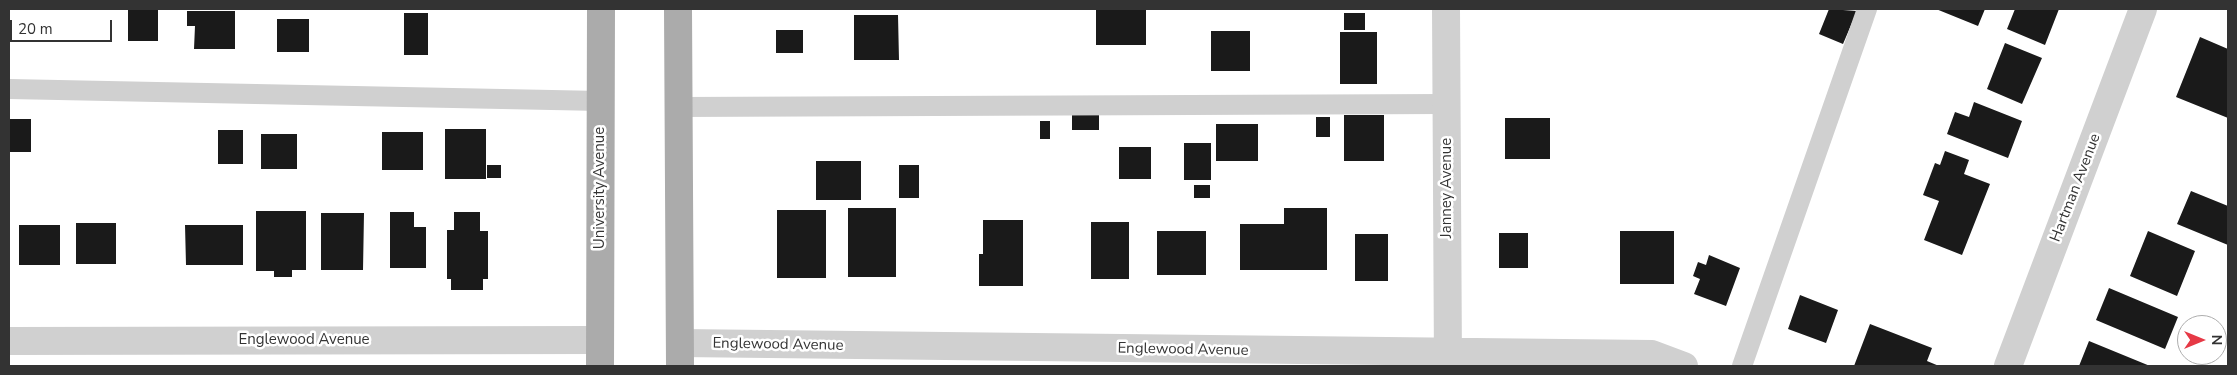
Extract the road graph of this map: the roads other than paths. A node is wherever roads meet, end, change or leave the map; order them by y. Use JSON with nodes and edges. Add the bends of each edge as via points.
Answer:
{"nodes":[{"id":1,"x":601,"y":9,"type":"edge"},
{"id":2,"x":678,"y":9,"type":"edge"},
{"id":3,"x":1446,"y":9,"type":"edge"},
{"id":4,"x":1867,"y":9,"type":"edge"},
{"id":5,"x":2143,"y":9,"type":"edge"},
{"id":6,"x":9,"y":89,"type":"edge"},
{"id":7,"x":601,"y":101,"type":"junction"},
{"id":8,"x":1446,"y":104,"type":"junction"},
{"id":9,"x":679,"y":107,"type":"junction"},
{"id":10,"x":9,"y":341,"type":"edge"},
{"id":11,"x":600,"y":353,"type":"edge"},
{"id":12,"x":680,"y":355,"type":"edge"},
{"id":13,"x":1448,"y":360,"type":"edge"},
{"id":14,"x":1684,"y":366,"type":"edge"},
{"id":15,"x":1742,"y":366,"type":"edge"},
{"id":16,"x":2008,"y":366,"type":"edge"}],
"edges":[{"from":1,"to":7,"type":"main road","name":"University Avenue"},
{"from":2,"to":9,"type":"main road"},
{"from":3,"to":8,"type":"street","name":"Janney Avenue"},
{"from":4,"to":15,"type":"lane"},
{"from":5,"to":16,"type":"street","name":"Hartman Avenue"},
{"from":6,"to":7,"type":"lane"},
{"from":7,"to":11,"type":"main road","name":"University Avenue"},
{"from":8,"to":9,"type":"lane"},
{"from":8,"to":13,"type":"street","name":"Janney Avenue"},
{"from":9,"to":12,"type":"main road"},
{"from":10,"to":11,"type":"street","name":"Englewood Avenue"},
{"from":12,"to":13,"type":"street","name":"Englewood Avenue"},
{"from":13,"to":14,"type":"street","name":"Englewood Avenue","via":[[1652,354]]}]}
